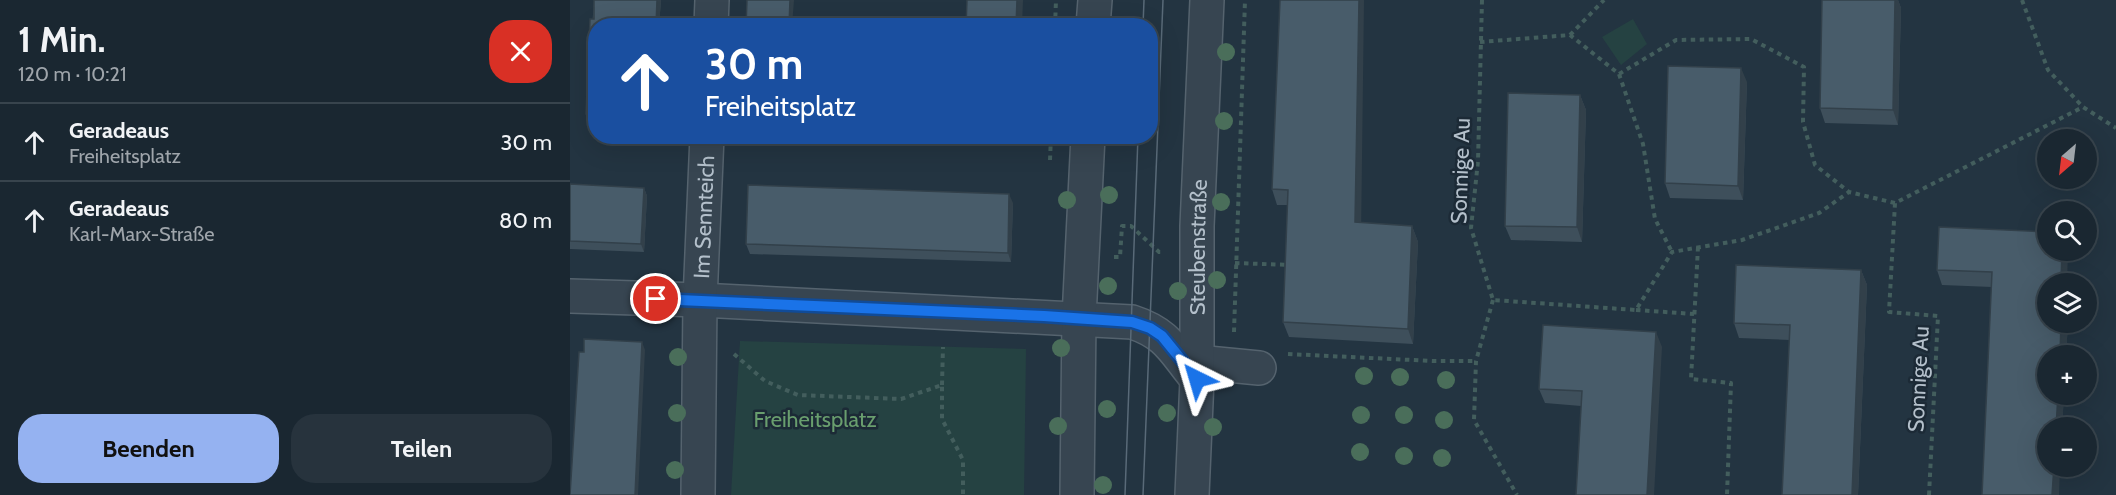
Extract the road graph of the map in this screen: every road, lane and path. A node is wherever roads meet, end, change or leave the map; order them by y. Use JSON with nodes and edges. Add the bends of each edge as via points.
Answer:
{"nodes":[{"id":1,"x":712,"y":0,"type":"edge"},
{"id":2,"x":1056,"y":0,"type":"edge"},
{"id":3,"x":1095,"y":0,"type":"edge"},
{"id":4,"x":1207,"y":0,"type":"edge"},
{"id":5,"x":1245,"y":0,"type":"edge"},
{"id":6,"x":1482,"y":0,"type":"edge"},
{"id":7,"x":1604,"y":0,"type":"edge"},
{"id":8,"x":2022,"y":0,"type":"edge"},
{"id":9,"x":711,"y":18,"type":"edge"},
{"id":10,"x":1055,"y":18,"type":"edge"},
{"id":11,"x":1094,"y":18,"type":"edge"},
{"id":12,"x":1570,"y":35,"type":"junction"},
{"id":13,"x":1480,"y":42,"type":"junction"},
{"id":14,"x":1619,"y":74,"type":"junction"},
{"id":15,"x":2083,"y":107,"type":"junction"},
{"id":16,"x":2116,"y":128,"type":"edge"},
{"id":17,"x":706,"y":144,"type":"edge"},
{"id":18,"x":1088,"y":144,"type":"edge"},
{"id":19,"x":1849,"y":192,"type":"junction"},
{"id":20,"x":1895,"y":202,"type":"junction"},
{"id":21,"x":1197,"y":226,"type":"junction"},
{"id":22,"x":1237,"y":227,"type":"junction"},
{"id":23,"x":1698,"y":247,"type":"junction"},
{"id":24,"x":1169,"y":252,"type":"dead end"},
{"id":25,"x":1672,"y":252,"type":"junction"},
{"id":26,"x":1082,"y":255,"type":"junction"},
{"id":27,"x":1235,"y":263,"type":"junction"},
{"id":28,"x":1291,"y":265,"type":"edge"},
{"id":29,"x":570,"y":296,"type":"edge"},
{"id":30,"x":700,"y":300,"type":"junction"},
{"id":31,"x":1493,"y":300,"type":"junction"},
{"id":32,"x":1636,"y":310,"type":"junction"},
{"id":33,"x":1694,"y":314,"type":"junction"},
{"id":34,"x":1079,"y":318,"type":"junction"},
{"id":35,"x":730,"y":350,"type":"dead end"},
{"id":36,"x":1476,"y":361,"type":"junction"},
{"id":37,"x":1246,"y":367,"type":"junction"},
{"id":38,"x":1197,"y":371,"type":"junction"},
{"id":39,"x":698,"y":495,"type":"edge"},
{"id":40,"x":963,"y":495,"type":"edge"},
{"id":41,"x":1077,"y":495,"type":"edge"},
{"id":42,"x":1192,"y":495,"type":"edge"},
{"id":43,"x":1517,"y":495,"type":"edge"},
{"id":44,"x":1727,"y":495,"type":"edge"},
{"id":45,"x":1929,"y":495,"type":"edge"}],
"edges":[{"from":1,"to":9,"type":"street"},
{"from":2,"to":10,"type":"path"},
{"from":3,"to":11,"type":"street"},
{"from":4,"to":21,"type":"street","name":"Steubenstraße"},
{"from":5,"to":22,"type":"path"},
{"from":6,"to":13,"type":"path","name":"Sonnige Au"},
{"from":7,"to":12,"type":"path"},
{"from":8,"to":15,"type":"path","via":[[2048,70]]},
{"from":12,"to":13,"type":"path"},
{"from":12,"to":14,"type":"path"},
{"from":13,"to":31,"type":"path","name":"Sonnige Au","via":[[1478,161],[1471,228]]},
{"from":14,"to":19,"type":"path","via":[[1676,40],[1751,39],[1804,66],[1803,122],[1815,165]]},
{"from":14,"to":25,"type":"path","via":[[1643,144],[1655,219]]},
{"from":15,"to":16,"type":"path"},
{"from":15,"to":20,"type":"path"},
{"from":17,"to":30,"type":"street","name":"Im Sennteich"},
{"from":18,"to":26,"type":"street"},
{"from":19,"to":20,"type":"path"},
{"from":19,"to":23,"type":"path","via":[[1819,213],[1742,240]]},
{"from":20,"to":45,"type":"path","name":"Sonnige Au","via":[[1889,312],[1938,316]]},
{"from":21,"to":22,"type":"path"},
{"from":21,"to":38,"type":"street","name":"Steubenstraße"},
{"from":22,"to":27,"type":"path"},
{"from":23,"to":25,"type":"path"},
{"from":23,"to":33,"type":"path"},
{"from":24,"to":26,"type":"path","via":[[1159,252],[1131,226],[1122,226],[1120,258]]},
{"from":25,"to":32,"type":"path"},
{"from":26,"to":34,"type":"street"},
{"from":27,"to":28,"type":"path"},
{"from":27,"to":37,"type":"path"},
{"from":29,"to":30,"type":"street"},
{"from":30,"to":34,"type":"street"},
{"from":30,"to":39,"type":"street"},
{"from":31,"to":32,"type":"path"},
{"from":31,"to":36,"type":"path"},
{"from":32,"to":33,"type":"path"},
{"from":33,"to":44,"type":"path","via":[[1691,379],[1731,383]]},
{"from":34,"to":38,"type":"street","via":[[1132,322],[1150,328]]},
{"from":34,"to":41,"type":"street"},
{"from":35,"to":40,"type":"path","via":[[765,381],[798,395],[900,399],[942,385],[942,419],[963,460]]},
{"from":36,"to":37,"type":"path","via":[[1265,353]]},
{"from":36,"to":43,"type":"path","via":[[1474,420]]},
{"from":37,"to":38,"type":"street"},
{"from":38,"to":42,"type":"street","name":"Steubenstraße"}]}
